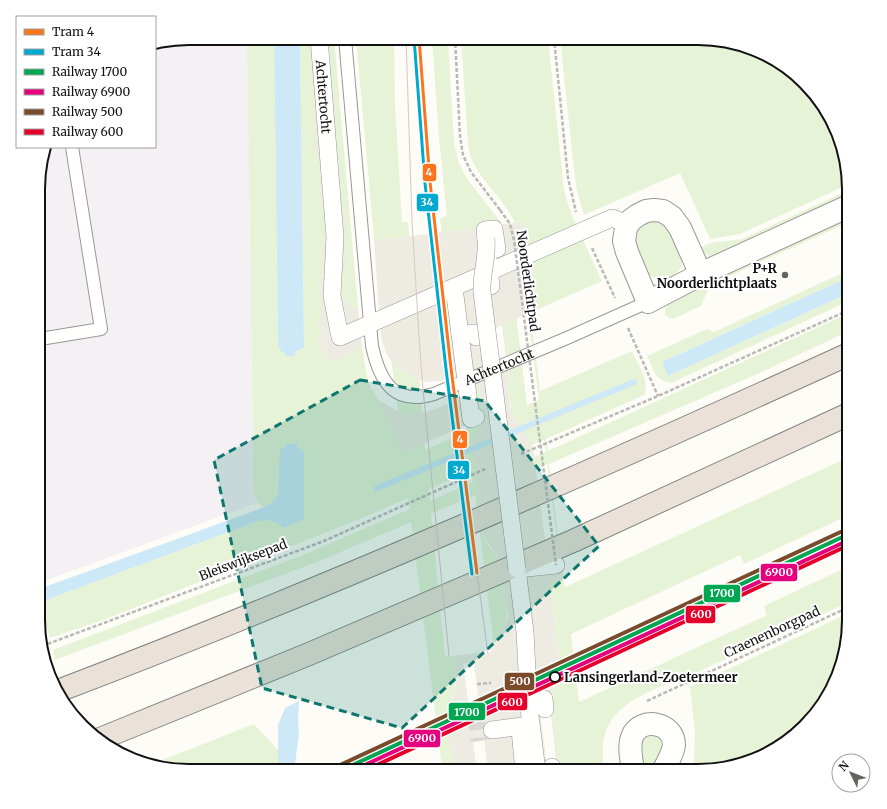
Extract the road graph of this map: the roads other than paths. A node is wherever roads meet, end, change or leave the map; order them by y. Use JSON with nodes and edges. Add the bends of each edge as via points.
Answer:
{"nodes":[{"id":1,"x":320,"y":45,"type":"edge"},
{"id":2,"x":346,"y":45,"type":"edge"},
{"id":3,"x":72,"y":148,"type":"edge"},
{"id":4,"x":842,"y":209,"type":"edge"},
{"id":5,"x":628,"y":224,"type":"junction"},
{"id":6,"x":701,"y":275,"type":"junction"},
{"id":7,"x":491,"y":279,"type":"junction"},
{"id":8,"x":454,"y":288,"type":"junction"},
{"id":9,"x":648,"y":302,"type":"junction"},
{"id":10,"x":370,"y":324,"type":"junction"},
{"id":11,"x":45,"y":338,"type":"edge"},
{"id":12,"x":842,"y":357,"type":"edge"},
{"id":13,"x":501,"y":358,"type":"dead end"},
{"id":14,"x":492,"y":376,"type":"junction"},
{"id":15,"x":466,"y":381,"type":"junction"},
{"id":16,"x":476,"y":417,"type":"dead end"},
{"id":17,"x":842,"y":417,"type":"edge"},
{"id":18,"x":556,"y":565,"type":"road end"},
{"id":19,"x":517,"y":570,"type":"junction"},
{"id":20,"x":229,"y":688,"type":"junction"},
{"id":21,"x":63,"y":690,"type":"edge"},
{"id":22,"x":529,"y":701,"type":"junction"},
{"id":23,"x":545,"y":709,"type":"dead end"},
{"id":24,"x":526,"y":728,"type":"junction"},
{"id":25,"x":492,"y":730,"type":"dead end"},
{"id":26,"x":105,"y":737,"type":"edge"},
{"id":27,"x":111,"y":741,"type":"edge"},
{"id":28,"x":524,"y":764,"type":"edge"},
{"id":29,"x":544,"y":764,"type":"edge"},
{"id":30,"x":632,"y":764,"type":"edge"},
{"id":31,"x":666,"y":764,"type":"edge"}],
"edges":[{"from":1,"to":10,"type":"street","name":"Achtertocht","via":[[335,237],[332,296],[340,337]]},
{"from":2,"to":10,"type":"lane","name":"Achtertocht"},
{"from":3,"to":11,"type":"lane","via":[[101,330]]},
{"from":4,"to":6,"type":"street"},
{"from":5,"to":6,"type":"street","via":[[646,211],[658,210],[670,215],[678,225]]},
{"from":5,"to":7,"type":"street","via":[[612,218]]},
{"from":5,"to":9,"type":"street","via":[[624,237],[625,247]]},
{"from":6,"to":9,"type":"street"},
{"from":7,"to":8,"type":"street"},
{"from":7,"to":14,"type":"street","bridge":true,"via":[[487,250],[497,249],[494,229],[485,230],[487,252],[482,280]]},
{"from":8,"to":10,"type":"street"},
{"from":8,"to":15,"type":"street","via":[[468,336]]},
{"from":9,"to":15,"type":"lane","name":"Achtertocht"},
{"from":10,"to":15,"type":"lane","name":"Achtertocht","via":[[378,371],[389,386],[401,395],[424,397]]},
{"from":12,"to":21,"type":"highway","via":[[455,530]]},
{"from":13,"to":14,"type":"street","via":[[503,375]]},
{"from":14,"to":19,"type":"street","bridge":true},
{"from":15,"to":16,"type":"street","via":[[471,419]]},
{"from":17,"to":20,"type":"highway","via":[[573,541]]},
{"from":18,"to":19,"type":"street"},
{"from":19,"to":22,"type":"street","via":[[525,632]]},
{"from":20,"to":26,"type":"highway"},
{"from":20,"to":27,"type":"highway"},
{"from":22,"to":23,"type":"street","via":[[544,699]]},
{"from":22,"to":24,"type":"street"},
{"from":24,"to":25,"type":"street"},
{"from":24,"to":28,"type":"street"},
{"from":24,"to":29,"type":"street"},
{"from":30,"to":31,"type":"street","via":[[630,745],[632,738],[638,729],[650,724],[666,729],[673,740],[672,753]]}]}
